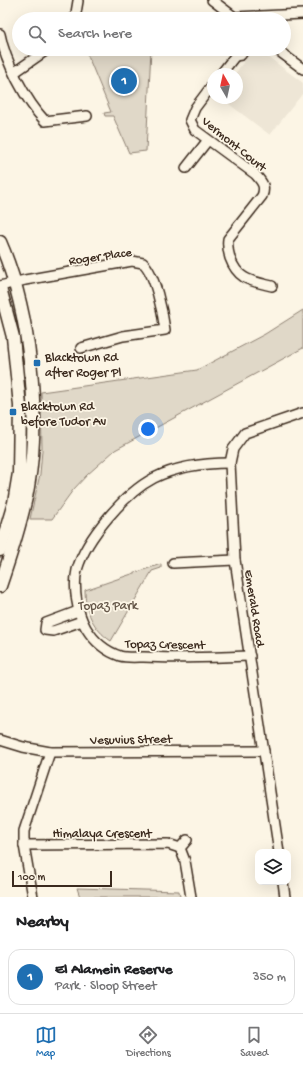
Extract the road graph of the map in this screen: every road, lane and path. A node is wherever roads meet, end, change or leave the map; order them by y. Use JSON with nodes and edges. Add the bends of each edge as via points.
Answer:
{"nodes":[{"id":1,"x":212,"y":0,"type":"edge"},
{"id":2,"x":78,"y":1,"type":"dead end"},
{"id":3,"x":76,"y":12,"type":"edge"},
{"id":4,"x":228,"y":12,"type":"edge"},
{"id":5,"x":303,"y":14,"type":"edge"},
{"id":6,"x":291,"y":15,"type":"edge"},
{"id":7,"x":0,"y":34,"type":"edge"},
{"id":8,"x":38,"y":56,"type":"edge"},
{"id":9,"x":234,"y":56,"type":"edge"},
{"id":10,"x":285,"y":56,"type":"edge"},
{"id":11,"x":225,"y":68,"type":"edge"},
{"id":12,"x":303,"y":69,"type":"edge"},
{"id":13,"x":15,"y":72,"type":"junction"},
{"id":14,"x":207,"y":92,"type":"edge"},
{"id":15,"x":87,"y":116,"type":"dead end"},
{"id":16,"x":208,"y":140,"type":"junction"},
{"id":17,"x":186,"y":168,"type":"dead end"},
{"id":18,"x":0,"y":242,"type":"edge"},
{"id":19,"x":15,"y":282,"type":"junction"},
{"id":20,"x":272,"y":286,"type":"dead end"},
{"id":21,"x":0,"y":287,"type":"edge"},
{"id":22,"x":81,"y":348,"type":"dead end"},
{"id":23,"x":303,"y":413,"type":"edge"},
{"id":24,"x":230,"y":463,"type":"junction"},
{"id":25,"x":0,"y":550,"type":"edge"},
{"id":26,"x":235,"y":560,"type":"junction"},
{"id":27,"x":172,"y":563,"type":"dead end"},
{"id":28,"x":0,"y":586,"type":"edge"},
{"id":29,"x":78,"y":611,"type":"junction"},
{"id":30,"x":82,"y":622,"type":"junction"},
{"id":31,"x":250,"y":656,"type":"junction"},
{"id":32,"x":0,"y":740,"type":"edge"},
{"id":33,"x":264,"y":751,"type":"junction"},
{"id":34,"x":50,"y":752,"type":"junction"},
{"id":35,"x":187,"y":840,"type":"dead end"},
{"id":36,"x":24,"y":845,"type":"junction"},
{"id":37,"x":180,"y":848,"type":"junction"},
{"id":38,"x":278,"y":849,"type":"edge"},
{"id":39,"x":283,"y":885,"type":"edge"},
{"id":40,"x":32,"y":897,"type":"edge"},
{"id":41,"x":190,"y":897,"type":"edge"},
{"id":42,"x":285,"y":897,"type":"edge"}],
"edges":[{"from":1,"to":4,"type":"street"},
{"from":2,"to":3,"type":"street"},
{"from":5,"to":6,"type":"street"},
{"from":7,"to":13,"type":"street","via":[[2,46]]},
{"from":8,"to":13,"type":"street"},
{"from":9,"to":11,"type":"street"},
{"from":10,"to":12,"type":"street"},
{"from":13,"to":15,"type":"street","via":[[34,110],[45,121]]},
{"from":14,"to":16,"type":"street","name":"Vermont Court","via":[[190,120],[195,130]]},
{"from":16,"to":17,"type":"street"},
{"from":16,"to":20,"type":"street","name":"Vermont Court","via":[[263,182],[262,196],[232,234],[227,246],[236,272],[251,281]]},
{"from":18,"to":19,"type":"main road"},
{"from":19,"to":21,"type":"street","name":"Roger Place"},
{"from":19,"to":22,"type":"street","name":"Roger Place","via":[[132,261],[147,266],[164,318],[165,330],[123,336]]},
{"from":19,"to":28,"type":"main road","via":[[29,362],[32,447],[28,487],[13,550]]},
{"from":21,"to":25,"type":"main road","via":[[13,337],[20,406],[19,473],[14,503]]},
{"from":23,"to":24,"type":"street","name":"Emerald Road","via":[[245,433],[233,449]]},
{"from":24,"to":26,"type":"street","name":"Emerald Road"},
{"from":24,"to":29,"type":"street","name":"Topaz Crescent","via":[[177,468],[153,479],[127,499],[101,526],[87,547],[77,570]]},
{"from":26,"to":27,"type":"street"},
{"from":26,"to":31,"type":"street","name":"Emerald Road"},
{"from":29,"to":30,"type":"street","name":"Topaz Crescent"},
{"from":29,"to":30,"type":"street","via":[[46,623],[45,630],[54,631]]},
{"from":30,"to":31,"type":"street","name":"Topaz Crescent","via":[[95,642],[120,656]]},
{"from":31,"to":33,"type":"street","name":"Emerald Road"},
{"from":32,"to":34,"type":"street","name":"Vesuvius Street"},
{"from":33,"to":34,"type":"street","name":"Vesuvius Street"},
{"from":33,"to":38,"type":"street","name":"Emerald Road"},
{"from":34,"to":36,"type":"street","via":[[26,824]]},
{"from":35,"to":37,"type":"street"},
{"from":36,"to":37,"type":"street","name":"Himalaya Crescent","via":[[168,844]]},
{"from":36,"to":40,"type":"street"},
{"from":37,"to":41,"type":"street","via":[[185,861]]},
{"from":39,"to":42,"type":"street"}]}
